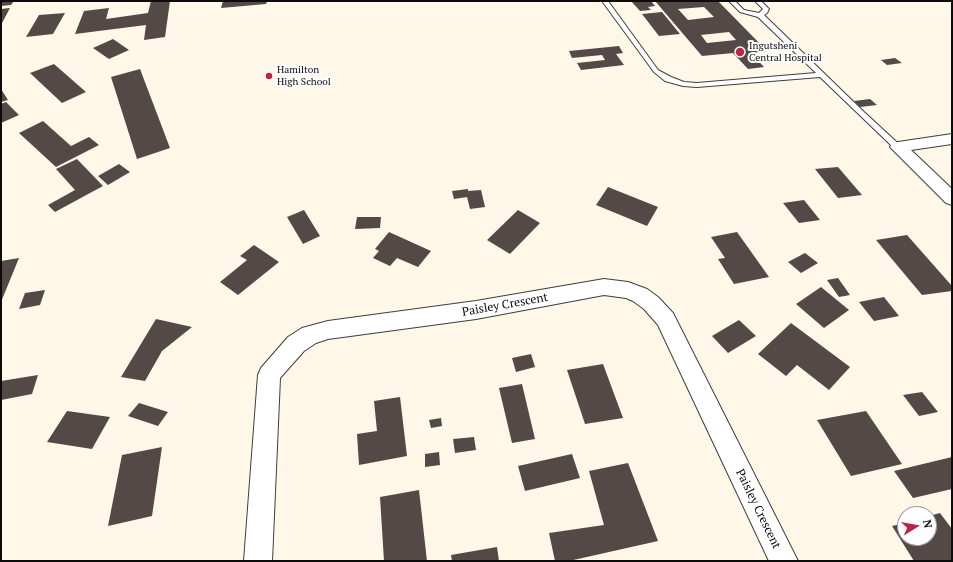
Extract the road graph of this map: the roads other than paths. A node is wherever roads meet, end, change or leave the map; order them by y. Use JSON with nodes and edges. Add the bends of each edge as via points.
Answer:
{"nodes":[{"id":1,"x":605,"y":1,"type":"edge"},
{"id":2,"x":732,"y":1,"type":"edge"},
{"id":3,"x":758,"y":1,"type":"edge"},
{"id":4,"x":760,"y":15,"type":"junction"},
{"id":5,"x":822,"y":75,"type":"junction"},
{"id":6,"x":952,"y":139,"type":"edge"},
{"id":7,"x":898,"y":147,"type":"junction"},
{"id":8,"x":952,"y":199,"type":"edge"},
{"id":9,"x":258,"y":561,"type":"edge"},
{"id":10,"x":784,"y":561,"type":"edge"}],
"edges":[{"from":1,"to":5,"type":"lane","via":[[656,71],[668,79],[697,85]]},
{"from":2,"to":4,"type":"lane","via":[[742,11]]},
{"from":3,"to":4,"type":"lane","via":[[766,9]]},
{"from":4,"to":5,"type":"lane"},
{"from":5,"to":7,"type":"lane"},
{"from":6,"to":7,"type":"street"},
{"from":7,"to":8,"type":"street"},
{"from":9,"to":10,"type":"street","name":"Paisley Crescent","via":[[269,375],[296,344],[310,335],[328,330],[476,310],[604,287],[628,290],[640,295],[666,319]]}]}
